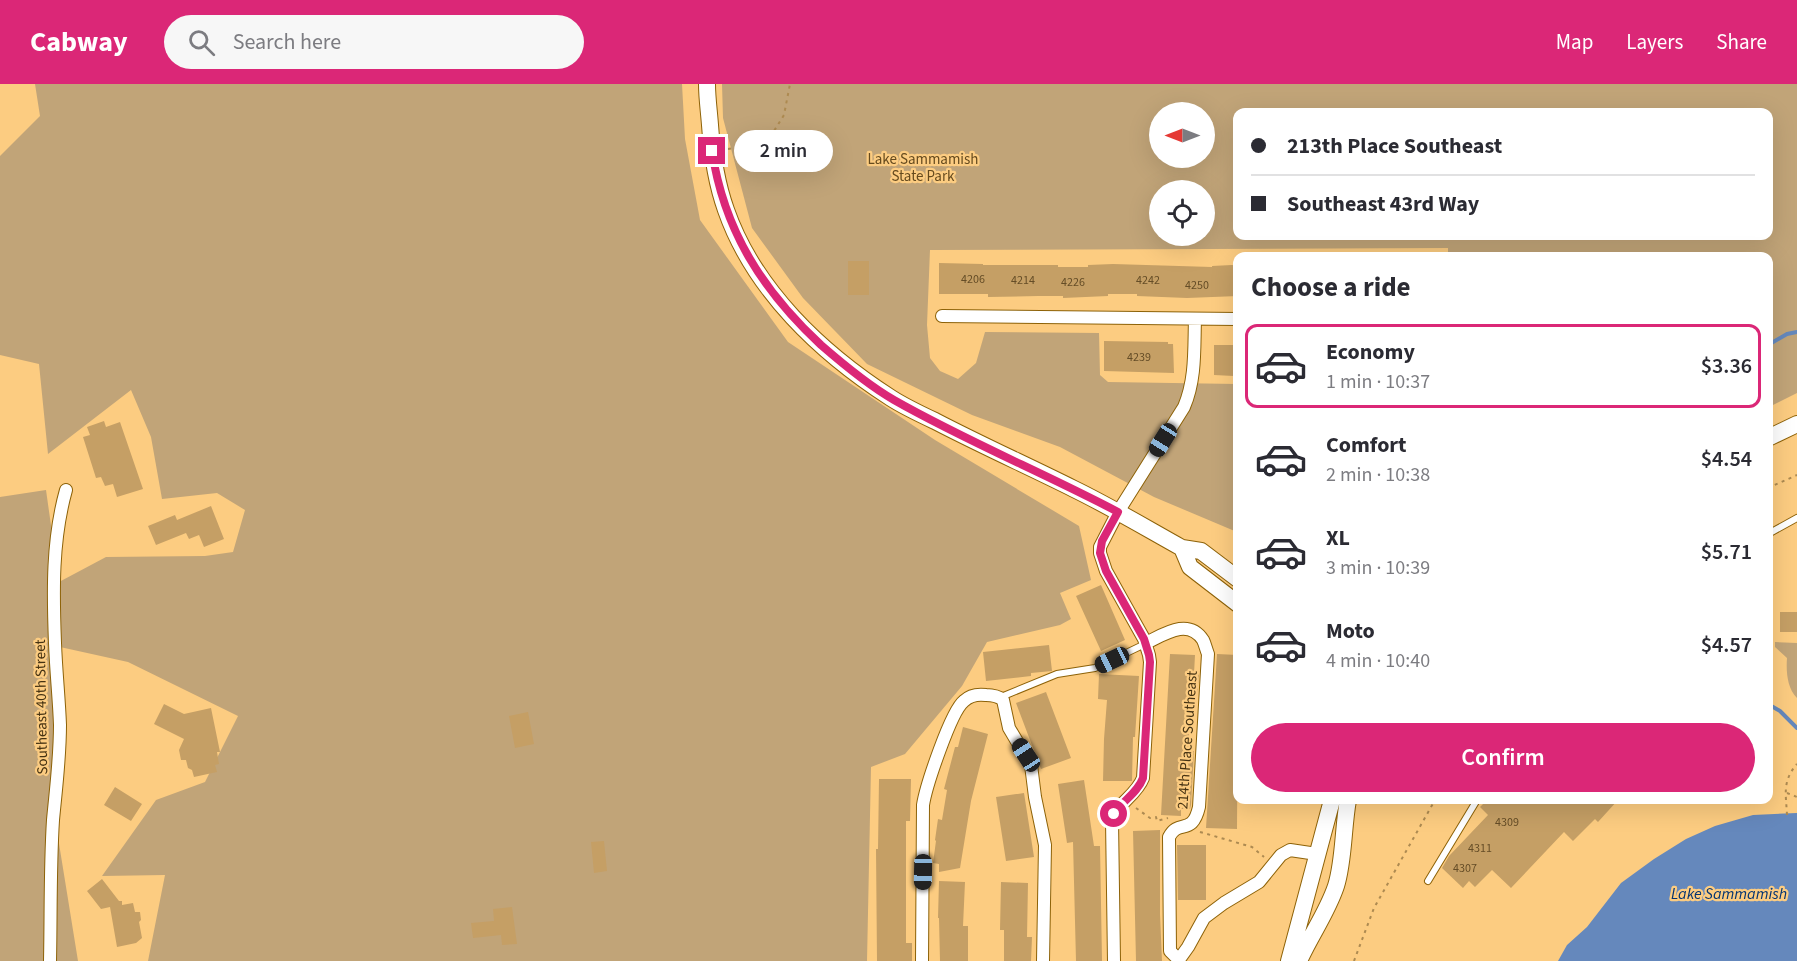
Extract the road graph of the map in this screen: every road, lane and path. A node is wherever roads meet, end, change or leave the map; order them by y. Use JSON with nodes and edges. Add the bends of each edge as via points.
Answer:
{"nodes":[{"id":1,"x":707,"y":84,"type":"edge"},
{"id":2,"x":790,"y":84,"type":"edge"},
{"id":3,"x":712,"y":151,"type":"junction"},
{"id":4,"x":942,"y":316,"type":"dead end"},
{"id":5,"x":1195,"y":319,"type":"junction"},
{"id":6,"x":1233,"y":319,"type":"edge"},
{"id":7,"x":1797,"y":424,"type":"edge"},
{"id":8,"x":1773,"y":436,"type":"edge"},
{"id":9,"x":1797,"y":475,"type":"edge"},
{"id":10,"x":1773,"y":486,"type":"edge"},
{"id":11,"x":66,"y":490,"type":"dead end"},
{"id":12,"x":1118,"y":512,"type":"junction"},
{"id":13,"x":1797,"y":518,"type":"edge"},
{"id":14,"x":1773,"y":531,"type":"edge"},
{"id":15,"x":1182,"y":548,"type":"junction"},
{"id":16,"x":1233,"y":575,"type":"edge"},
{"id":17,"x":1233,"y":600,"type":"edge"},
{"id":18,"x":1146,"y":644,"type":"junction"},
{"id":19,"x":1000,"y":697,"type":"junction"},
{"id":20,"x":1797,"y":764,"type":"edge"},
{"id":21,"x":1787,"y":793,"type":"junction"},
{"id":22,"x":1797,"y":797,"type":"edge"},
{"id":23,"x":1331,"y":804,"type":"edge"},
{"id":24,"x":1347,"y":804,"type":"edge"},
{"id":25,"x":1432,"y":804,"type":"edge"},
{"id":26,"x":1475,"y":804,"type":"edge"},
{"id":27,"x":1787,"y":815,"type":"dead end"},
{"id":28,"x":1317,"y":854,"type":"junction"},
{"id":29,"x":1428,"y":880,"type":"dead end"},
{"id":30,"x":50,"y":961,"type":"edge"},
{"id":31,"x":922,"y":961,"type":"edge"},
{"id":32,"x":1044,"y":961,"type":"edge"},
{"id":33,"x":1114,"y":961,"type":"edge"},
{"id":34,"x":1178,"y":961,"type":"edge"},
{"id":35,"x":1289,"y":961,"type":"edge"},
{"id":36,"x":1299,"y":961,"type":"edge"},
{"id":37,"x":1354,"y":961,"type":"edge"}],
"edges":[{"from":1,"to":3,"type":"main road"},
{"from":2,"to":3,"type":"path","via":[[784,115],[763,143]]},
{"from":3,"to":12,"type":"main road","via":[[726,210],[754,267],[794,320],[828,351],[893,399]]},
{"from":4,"to":5,"type":"street"},
{"from":5,"to":6,"type":"street"},
{"from":5,"to":12,"type":"street","via":[[1191,391]]},
{"from":7,"to":8,"type":"main road"},
{"from":9,"to":10,"type":"path"},
{"from":11,"to":30,"type":"street","name":"Southeast 40th Street","via":[[56,535],[60,761],[53,821]]},
{"from":12,"to":15,"type":"main road"},
{"from":12,"to":18,"type":"street","via":[[1100,553]]},
{"from":13,"to":14,"type":"lane"},
{"from":15,"to":16,"type":"main road","via":[[1201,551]]},
{"from":15,"to":17,"type":"main road","via":[[1190,567]]},
{"from":18,"to":19,"type":"lane","via":[[1095,668],[1057,674]]},
{"from":18,"to":33,"type":"street","via":[[1150,662],[1143,778],[1112,820]]},
{"from":18,"to":34,"type":"street","name":"214th Place Southeast","via":[[1180,628],[1192,630],[1202,639],[1208,654],[1199,807],[1190,825],[1173,831],[1169,837],[1170,951]]},
{"from":19,"to":31,"type":"street","via":[[974,695],[960,704],[927,788],[923,804]]},
{"from":19,"to":32,"type":"street","via":[[1010,728],[1031,765],[1045,845]]},
{"from":20,"to":21,"type":"path","via":[[1787,779]]},
{"from":21,"to":22,"type":"path"},
{"from":21,"to":27,"type":"path"},
{"from":23,"to":28,"type":"main road"},
{"from":24,"to":36,"type":"main road","via":[[1335,887]]},
{"from":25,"to":37,"type":"path","via":[[1374,908]]},
{"from":26,"to":29,"type":"lane"},
{"from":28,"to":34,"type":"street","via":[[1290,850],[1281,855],[1260,882],[1204,918]]},
{"from":28,"to":35,"type":"main road"}]}
